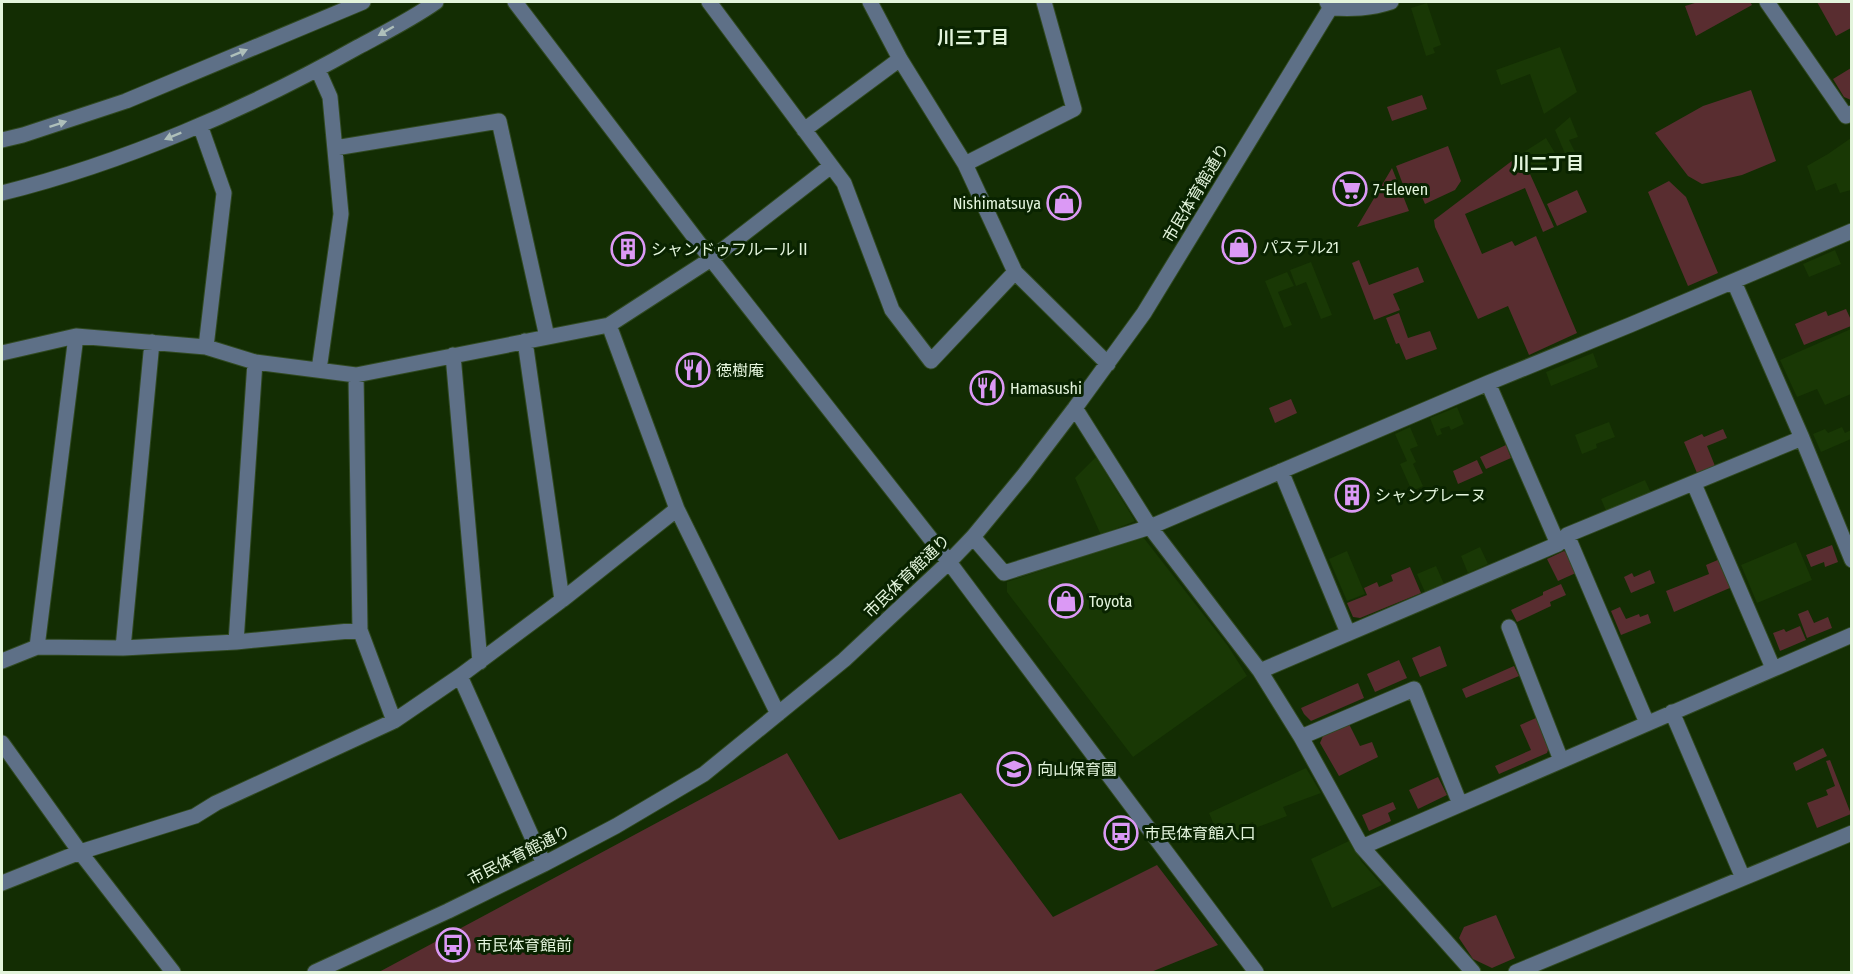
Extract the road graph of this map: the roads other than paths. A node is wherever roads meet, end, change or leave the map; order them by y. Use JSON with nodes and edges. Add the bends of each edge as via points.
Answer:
{"nodes":[{"id":1,"x":363,"y":2,"type":"edge"},
{"id":2,"x":436,"y":2,"type":"edge"},
{"id":3,"x":515,"y":2,"type":"edge"},
{"id":4,"x":709,"y":2,"type":"edge"},
{"id":5,"x":870,"y":2,"type":"edge"},
{"id":6,"x":1044,"y":2,"type":"edge"},
{"id":7,"x":1391,"y":2,"type":"edge"},
{"id":8,"x":1767,"y":2,"type":"edge"},
{"id":9,"x":1330,"y":4,"type":"edge"},
{"id":10,"x":900,"y":59,"type":"junction"},
{"id":11,"x":318,"y":70,"type":"junction"},
{"id":12,"x":1851,"y":113,"type":"edge"},
{"id":13,"x":200,"y":125,"type":"junction"},
{"id":14,"x":804,"y":130,"type":"junction"},
{"id":15,"x":2,"y":140,"type":"edge"},
{"id":16,"x":335,"y":148,"type":"junction"},
{"id":17,"x":964,"y":164,"type":"junction"},
{"id":18,"x":831,"y":166,"type":"junction"},
{"id":19,"x":2,"y":194,"type":"edge"},
{"id":20,"x":1851,"y":231,"type":"edge"},
{"id":21,"x":711,"y":259,"type":"junction"},
{"id":22,"x":1015,"y":272,"type":"junction"},
{"id":23,"x":1734,"y":282,"type":"junction"},
{"id":24,"x":609,"y":325,"type":"junction"},
{"id":25,"x":76,"y":336,"type":"junction"},
{"id":26,"x":547,"y":337,"type":"junction"},
{"id":27,"x":525,"y":341,"type":"junction"},
{"id":28,"x":152,"y":342,"type":"junction"},
{"id":29,"x":206,"y":347,"type":"junction"},
{"id":30,"x":2,"y":353,"type":"edge"},
{"id":31,"x":453,"y":355,"type":"junction"},
{"id":32,"x":255,"y":362,"type":"junction"},
{"id":33,"x":1108,"y":364,"type":"junction"},
{"id":34,"x":319,"y":370,"type":"junction"},
{"id":35,"x":356,"y":375,"type":"junction"},
{"id":36,"x":1488,"y":383,"type":"junction"},
{"id":37,"x":1075,"y":408,"type":"junction"},
{"id":38,"x":1802,"y":438,"type":"junction"},
{"id":39,"x":1281,"y":471,"type":"junction"},
{"id":40,"x":1694,"y":484,"type":"junction"},
{"id":41,"x":677,"y":509,"type":"junction"},
{"id":42,"x":1150,"y":527,"type":"junction"},
{"id":43,"x":973,"y":537,"type":"junction"},
{"id":44,"x":1562,"y":539,"type":"junction"},
{"id":45,"x":1850,"y":552,"type":"edge"},
{"id":46,"x":949,"y":562,"type":"junction"},
{"id":47,"x":562,"y":600,"type":"junction"},
{"id":48,"x":1509,"y":627,"type":"dead end"},
{"id":49,"x":360,"y":630,"type":"junction"},
{"id":50,"x":1348,"y":633,"type":"junction"},
{"id":51,"x":1851,"y":634,"type":"edge"},
{"id":52,"x":236,"y":642,"type":"junction"},
{"id":53,"x":37,"y":647,"type":"junction"},
{"id":54,"x":123,"y":648,"type":"junction"},
{"id":55,"x":2,"y":661,"type":"edge"},
{"id":56,"x":480,"y":662,"type":"junction"},
{"id":57,"x":1773,"y":668,"type":"junction"},
{"id":58,"x":1260,"y":671,"type":"junction"},
{"id":59,"x":460,"y":676,"type":"junction"},
{"id":60,"x":1672,"y":712,"type":"junction"},
{"id":61,"x":778,"y":714,"type":"junction"},
{"id":62,"x":394,"y":722,"type":"junction"},
{"id":63,"x":1647,"y":723,"type":"junction"},
{"id":64,"x":1300,"y":737,"type":"junction"},
{"id":65,"x":2,"y":743,"type":"edge"},
{"id":66,"x":1561,"y":760,"type":"junction"},
{"id":67,"x":1460,"y":804,"type":"junction"},
{"id":68,"x":1851,"y":832,"type":"edge"},
{"id":69,"x":1362,"y":846,"type":"junction"},
{"id":70,"x":80,"y":852,"type":"junction"},
{"id":71,"x":544,"y":864,"type":"junction"},
{"id":72,"x":1743,"y":879,"type":"junction"},
{"id":73,"x":2,"y":883,"type":"edge"},
{"id":74,"x":173,"y":972,"type":"edge"},
{"id":75,"x":315,"y":972,"type":"edge"},
{"id":76,"x":1256,"y":972,"type":"edge"},
{"id":77,"x":1473,"y":972,"type":"edge"},
{"id":78,"x":1516,"y":972,"type":"edge"}],
"edges":[{"from":15,"to":1,"type":"street","one_way":true,"via":[[126,101]]},
{"from":2,"to":11,"type":"street","one_way":true},
{"from":3,"to":21,"type":"street"},
{"from":4,"to":14,"type":"street"},
{"from":5,"to":10,"type":"street"},
{"from":6,"to":17,"type":"street","via":[[1074,109]]},
{"from":7,"to":9,"type":"street","via":[[1350,9]]},
{"from":8,"to":12,"type":"street","via":[[1846,116]]},
{"from":9,"to":33,"type":"street","name":"市民体育館通り","via":[[1144,313]]},
{"from":10,"to":14,"type":"street"},
{"from":10,"to":17,"type":"street"},
{"from":11,"to":13,"type":"street"},
{"from":11,"to":16,"type":"street","via":[[330,98]]},
{"from":13,"to":19,"type":"street","one_way":true,"via":[[123,156]]},
{"from":13,"to":29,"type":"street","via":[[224,193]]},
{"from":14,"to":18,"type":"street"},
{"from":16,"to":26,"type":"street","via":[[499,121]]},
{"from":16,"to":34,"type":"street","via":[[341,214]]},
{"from":17,"to":22,"type":"street"},
{"from":18,"to":21,"type":"street"},
{"from":18,"to":22,"type":"street","via":[[844,183],[892,310],[931,361]]},
{"from":20,"to":23,"type":"street"},
{"from":21,"to":24,"type":"street"},
{"from":21,"to":46,"type":"street"},
{"from":22,"to":33,"type":"street"},
{"from":23,"to":36,"type":"street"},
{"from":23,"to":38,"type":"street"},
{"from":24,"to":26,"type":"street"},
{"from":24,"to":41,"type":"street"},
{"from":25,"to":28,"type":"street"},
{"from":25,"to":30,"type":"street"},
{"from":25,"to":53,"type":"street"},
{"from":26,"to":27,"type":"street"},
{"from":27,"to":31,"type":"street"},
{"from":27,"to":47,"type":"street"},
{"from":28,"to":29,"type":"street"},
{"from":28,"to":54,"type":"street"},
{"from":29,"to":32,"type":"street"},
{"from":31,"to":35,"type":"street"},
{"from":31,"to":56,"type":"street"},
{"from":32,"to":34,"type":"street"},
{"from":32,"to":52,"type":"street"},
{"from":33,"to":37,"type":"street","name":"市民体育館通り"},
{"from":34,"to":35,"type":"street"},
{"from":35,"to":49,"type":"street"},
{"from":36,"to":39,"type":"street"},
{"from":36,"to":44,"type":"street"},
{"from":37,"to":42,"type":"street"},
{"from":37,"to":43,"type":"street","name":"市民体育館通り"},
{"from":38,"to":40,"type":"street"},
{"from":38,"to":45,"type":"street"},
{"from":39,"to":42,"type":"street"},
{"from":39,"to":50,"type":"street"},
{"from":40,"to":44,"type":"street"},
{"from":40,"to":57,"type":"street"},
{"from":41,"to":47,"type":"street"},
{"from":41,"to":61,"type":"street"},
{"from":42,"to":43,"type":"street","via":[[1004,573]]},
{"from":42,"to":58,"type":"street"},
{"from":43,"to":46,"type":"street","name":"市民体育館通り"},
{"from":44,"to":50,"type":"street"},
{"from":44,"to":63,"type":"street"},
{"from":46,"to":61,"type":"street","name":"市民体育館通り","via":[[844,660]]},
{"from":46,"to":76,"type":"street"},
{"from":47,"to":56,"type":"street"},
{"from":48,"to":66,"type":"street"},
{"from":49,"to":52,"type":"street"},
{"from":49,"to":62,"type":"street"},
{"from":50,"to":58,"type":"street"},
{"from":51,"to":57,"type":"street"},
{"from":52,"to":54,"type":"street"},
{"from":53,"to":54,"type":"street"},
{"from":53,"to":55,"type":"street"},
{"from":56,"to":59,"type":"street"},
{"from":57,"to":60,"type":"street"},
{"from":58,"to":64,"type":"street"},
{"from":59,"to":62,"type":"street"},
{"from":59,"to":71,"type":"street"},
{"from":60,"to":63,"type":"street"},
{"from":60,"to":72,"type":"street"},
{"from":61,"to":71,"type":"street","name":"市民体育館通り","via":[[704,774]]},
{"from":62,"to":70,"type":"street","via":[[195,816]]},
{"from":63,"to":66,"type":"street"},
{"from":64,"to":67,"type":"street","via":[[1413,689]]},
{"from":64,"to":69,"type":"street"},
{"from":65,"to":70,"type":"street"},
{"from":66,"to":67,"type":"street"},
{"from":67,"to":69,"type":"street"},
{"from":68,"to":72,"type":"street"},
{"from":69,"to":77,"type":"street"},
{"from":70,"to":73,"type":"street"},
{"from":70,"to":74,"type":"street"},
{"from":71,"to":75,"type":"street","name":"市民体育館通り"},
{"from":72,"to":78,"type":"street"}]}
